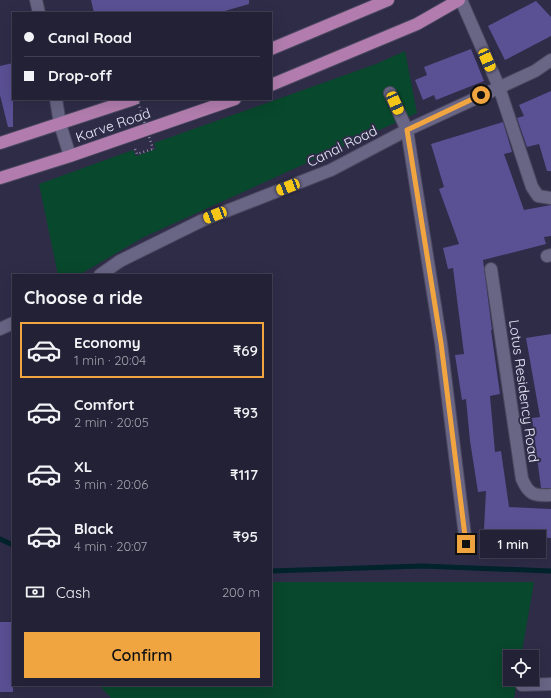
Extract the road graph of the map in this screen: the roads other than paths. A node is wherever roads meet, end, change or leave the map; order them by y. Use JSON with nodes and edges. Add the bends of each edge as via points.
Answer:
{"nodes":[{"id":1,"x":36,"y":0,"type":"edge"},
{"id":2,"x":388,"y":0,"type":"edge"},
{"id":3,"x":460,"y":0,"type":"edge"},
{"id":4,"x":39,"y":12,"type":"edge"},
{"id":5,"x":272,"y":49,"type":"edge"},
{"id":6,"x":551,"y":60,"type":"edge"},
{"id":7,"x":272,"y":85,"type":"edge"},
{"id":8,"x":499,"y":87,"type":"junction"},
{"id":9,"x":390,"y":93,"type":"dead end"},
{"id":10,"x":56,"y":100,"type":"edge"},
{"id":11,"x":132,"y":100,"type":"edge"},
{"id":12,"x":232,"y":100,"type":"edge"},
{"id":13,"x":60,"y":124,"type":"junction"},
{"id":14,"x":407,"y":130,"type":"junction"},
{"id":15,"x":0,"y":143,"type":"edge"},
{"id":16,"x":70,"y":156,"type":"junction"},
{"id":17,"x":0,"y":178,"type":"edge"},
{"id":18,"x":551,"y":198,"type":"edge"},
{"id":19,"x":491,"y":269,"type":"dead end"},
{"id":20,"x":102,"y":274,"type":"edge"},
{"id":21,"x":12,"y":323,"type":"edge"},
{"id":22,"x":0,"y":329,"type":"edge"},
{"id":23,"x":551,"y":495,"type":"edge"},
{"id":24,"x":466,"y":544,"type":"dead end"},
{"id":25,"x":539,"y":684,"type":"edge"},
{"id":26,"x":551,"y":684,"type":"edge"}],
"edges":[{"from":1,"to":4,"type":"street"},
{"from":2,"to":5,"type":"main road"},
{"from":3,"to":7,"type":"main road","via":[[417,24]]},
{"from":3,"to":8,"type":"street"},
{"from":6,"to":8,"type":"street","name":"Canal Road","via":[[535,71]]},
{"from":8,"to":14,"type":"street","name":"Canal Road"},
{"from":8,"to":18,"type":"street","via":[[532,187],[538,196]]},
{"from":9,"to":14,"type":"street"},
{"from":10,"to":13,"type":"street"},
{"from":11,"to":13,"type":"main road","name":"Karve Road"},
{"from":12,"to":16,"type":"main road","name":"Karve Road"},
{"from":13,"to":15,"type":"main road","name":"Karve Road"},
{"from":13,"to":16,"type":"street"},
{"from":14,"to":20,"type":"street","name":"Canal Road","via":[[331,170],[201,221]]},
{"from":14,"to":24,"type":"street","via":[[441,343]]},
{"from":16,"to":17,"type":"main road","name":"Karve Road"},
{"from":19,"to":23,"type":"street","name":"Lotus Residency Road","via":[[522,479],[527,491],[538,496]]},
{"from":21,"to":22,"type":"street"},
{"from":25,"to":26,"type":"street"}]}
